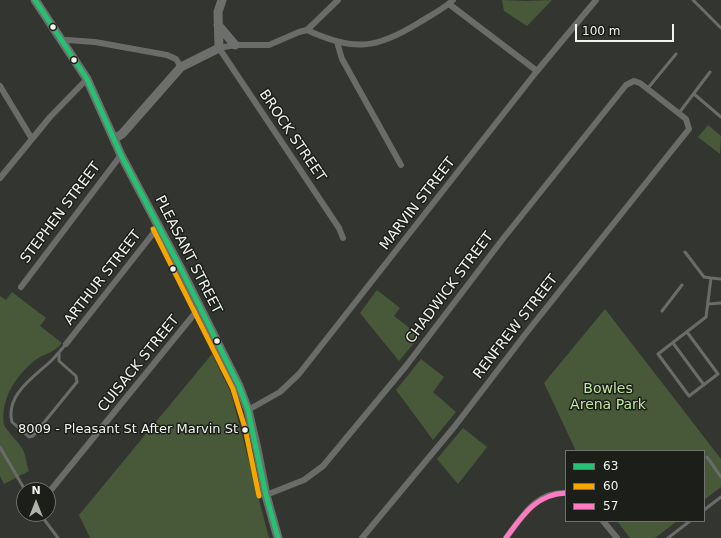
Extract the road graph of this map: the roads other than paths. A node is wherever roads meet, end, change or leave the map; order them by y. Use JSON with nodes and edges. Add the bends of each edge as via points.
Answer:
{"nodes":[{"id":1,"x":35,"y":0,"type":"edge"},
{"id":2,"x":222,"y":0,"type":"edge"},
{"id":3,"x":338,"y":0,"type":"edge"},
{"id":4,"x":596,"y":0,"type":"edge"},
{"id":5,"x":693,"y":0,"type":"edge"},
{"id":6,"x":451,"y":2,"type":"edge"},
{"id":7,"x":218,"y":25,"type":"junction"},
{"id":8,"x":721,"y":28,"type":"edge"},
{"id":9,"x":307,"y":30,"type":"junction"},
{"id":10,"x":63,"y":42,"type":"junction"},
{"id":11,"x":336,"y":42,"type":"junction"},
{"id":12,"x":235,"y":46,"type":"junction"},
{"id":13,"x":219,"y":48,"type":"junction"},
{"id":14,"x":676,"y":54,"type":"dead end"},
{"id":15,"x":181,"y":67,"type":"junction"},
{"id":16,"x":537,"y":71,"type":"junction"},
{"id":17,"x":710,"y":72,"type":"dead end"},
{"id":18,"x":87,"y":79,"type":"junction"},
{"id":19,"x":0,"y":86,"type":"edge"},
{"id":20,"x":648,"y":88,"type":"junction"},
{"id":21,"x":694,"y":94,"type":"junction"},
{"id":22,"x":679,"y":113,"type":"junction"},
{"id":23,"x":721,"y":117,"type":"edge"},
{"id":24,"x":32,"y":139,"type":"junction"},
{"id":25,"x":114,"y":139,"type":"junction"},
{"id":26,"x":121,"y":155,"type":"junction"},
{"id":27,"x":401,"y":165,"type":"dead end"},
{"id":28,"x":0,"y":178,"type":"edge"},
{"id":29,"x":159,"y":226,"type":"junction"},
{"id":30,"x":343,"y":238,"type":"dead end"},
{"id":31,"x":685,"y":252,"type":"dead end"},
{"id":32,"x":711,"y":278,"type":"junction"},
{"id":33,"x":721,"y":279,"type":"edge"},
{"id":34,"x":682,"y":285,"type":"dead end"},
{"id":35,"x":21,"y":287,"type":"dead end"},
{"id":36,"x":721,"y":303,"type":"edge"},
{"id":37,"x":708,"y":304,"type":"junction"},
{"id":38,"x":200,"y":307,"type":"junction"},
{"id":39,"x":662,"y":311,"type":"dead end"},
{"id":40,"x":687,"y":332,"type":"junction"},
{"id":41,"x":673,"y":343,"type":"junction"},
{"id":42,"x":66,"y":344,"type":"joint"},
{"id":43,"x":59,"y":352,"type":"junction"},
{"id":44,"x":704,"y":385,"type":"junction"},
{"id":45,"x":248,"y":410,"type":"junction"},
{"id":46,"x":0,"y":447,"type":"edge"},
{"id":47,"x":707,"y":457,"type":"dead end"},
{"id":48,"x":721,"y":477,"type":"edge"},
{"id":49,"x":20,"y":482,"type":"edge"},
{"id":50,"x":56,"y":484,"type":"edge"},
{"id":51,"x":565,"y":493,"type":"edge"},
{"id":52,"x":266,"y":495,"type":"junction"},
{"id":53,"x":721,"y":497,"type":"edge"},
{"id":54,"x":705,"y":509,"type":"edge"},
{"id":55,"x":46,"y":522,"type":"edge"},
{"id":56,"x":604,"y":522,"type":"edge"},
{"id":57,"x":689,"y":522,"type":"edge"},
{"id":58,"x":58,"y":538,"type":"edge"},
{"id":59,"x":278,"y":538,"type":"edge"},
{"id":60,"x":362,"y":538,"type":"edge"},
{"id":61,"x":506,"y":538,"type":"edge"},
{"id":62,"x":617,"y":538,"type":"edge"},
{"id":63,"x":668,"y":538,"type":"edge"}],
"edges":[{"from":1,"to":10,"type":"main road","name":"PLEASANT STREET"},
{"from":2,"to":7,"type":"main road","via":[[218,12]]},
{"from":3,"to":9,"type":"street"},
{"from":4,"to":16,"type":"street","name":"MARVIN STREET"},
{"from":5,"to":8,"type":"lane"},
{"from":6,"to":11,"type":"street","via":[[390,39],[365,45]]},
{"from":6,"to":16,"type":"street"},
{"from":7,"to":12,"type":"main road"},
{"from":7,"to":13,"type":"main road"},
{"from":9,"to":11,"type":"street"},
{"from":9,"to":12,"type":"street","via":[[269,46]]},
{"from":10,"to":15,"type":"street","via":[[95,42],[167,55],[176,59]]},
{"from":10,"to":18,"type":"main road","name":"PLEASANT STREET"},
{"from":11,"to":27,"type":"street","via":[[342,59]]},
{"from":12,"to":13,"type":"street"},
{"from":13,"to":15,"type":"main road"},
{"from":13,"to":30,"type":"street","name":"BROCK STREET","via":[[339,228]]},
{"from":14,"to":20,"type":"lane"},
{"from":15,"to":25,"type":"main road","via":[[122,134]]},
{"from":16,"to":45,"type":"street","name":"MARVIN STREET","via":[[295,378],[280,392]]},
{"from":17,"to":21,"type":"lane"},
{"from":18,"to":24,"type":"street"},
{"from":18,"to":25,"type":"main road","name":"PLEASANT STREET"},
{"from":19,"to":24,"type":"street"},
{"from":20,"to":22,"type":"street"},
{"from":20,"to":52,"type":"street","name":"CHADWICK STREET","via":[[634,81],[626,85],[502,240],[406,366],[322,466],[304,480]]},
{"from":21,"to":22,"type":"lane"},
{"from":21,"to":23,"type":"lane"},
{"from":22,"to":60,"type":"street","name":"RENFREW STREET","via":[[686,119],[689,129],[526,332],[455,426]]},
{"from":24,"to":28,"type":"street"},
{"from":25,"to":26,"type":"main road","name":"PLEASANT STREET"},
{"from":26,"to":29,"type":"main road","name":"PLEASANT STREET"},
{"from":26,"to":35,"type":"street","name":"STEPHEN STREET"},
{"from":29,"to":38,"type":"main road","name":"PLEASANT STREET"},
{"from":29,"to":42,"type":"street","name":"ARTHUR STREET"},
{"from":31,"to":32,"type":"lane","via":[[704,277]]},
{"from":32,"to":33,"type":"lane"},
{"from":32,"to":37,"type":"lane"},
{"from":34,"to":39,"type":"lane"},
{"from":36,"to":37,"type":"lane"},
{"from":37,"to":40,"type":"lane","via":[[706,317]]},
{"from":38,"to":45,"type":"main road","name":"PLEASANT STREET"},
{"from":38,"to":50,"type":"street","name":"CUISACK STREET"},
{"from":40,"to":41,"type":"lane"},
{"from":40,"to":44,"type":"lane","via":[[718,374]]},
{"from":41,"to":44,"type":"lane"},
{"from":41,"to":44,"type":"lane","via":[[658,354],[689,396]]},
{"from":42,"to":43,"type":"lane"},
{"from":43,"to":43,"type":"lane","via":[[14,398],[10,413],[12,422],[29,436],[33,436],[77,382],[76,376],[59,361]]},
{"from":45,"to":52,"type":"main road","name":"PLEASANT STREET"},
{"from":46,"to":49,"type":"lane"},
{"from":47,"to":48,"type":"lane"},
{"from":51,"to":61,"type":"street","via":[[550,494],[534,503]]},
{"from":52,"to":59,"type":"main road","name":"PLEASANT STREET"},
{"from":53,"to":54,"type":"lane"},
{"from":55,"to":58,"type":"lane"},
{"from":56,"to":62,"type":"street"},
{"from":57,"to":63,"type":"lane"}]}
